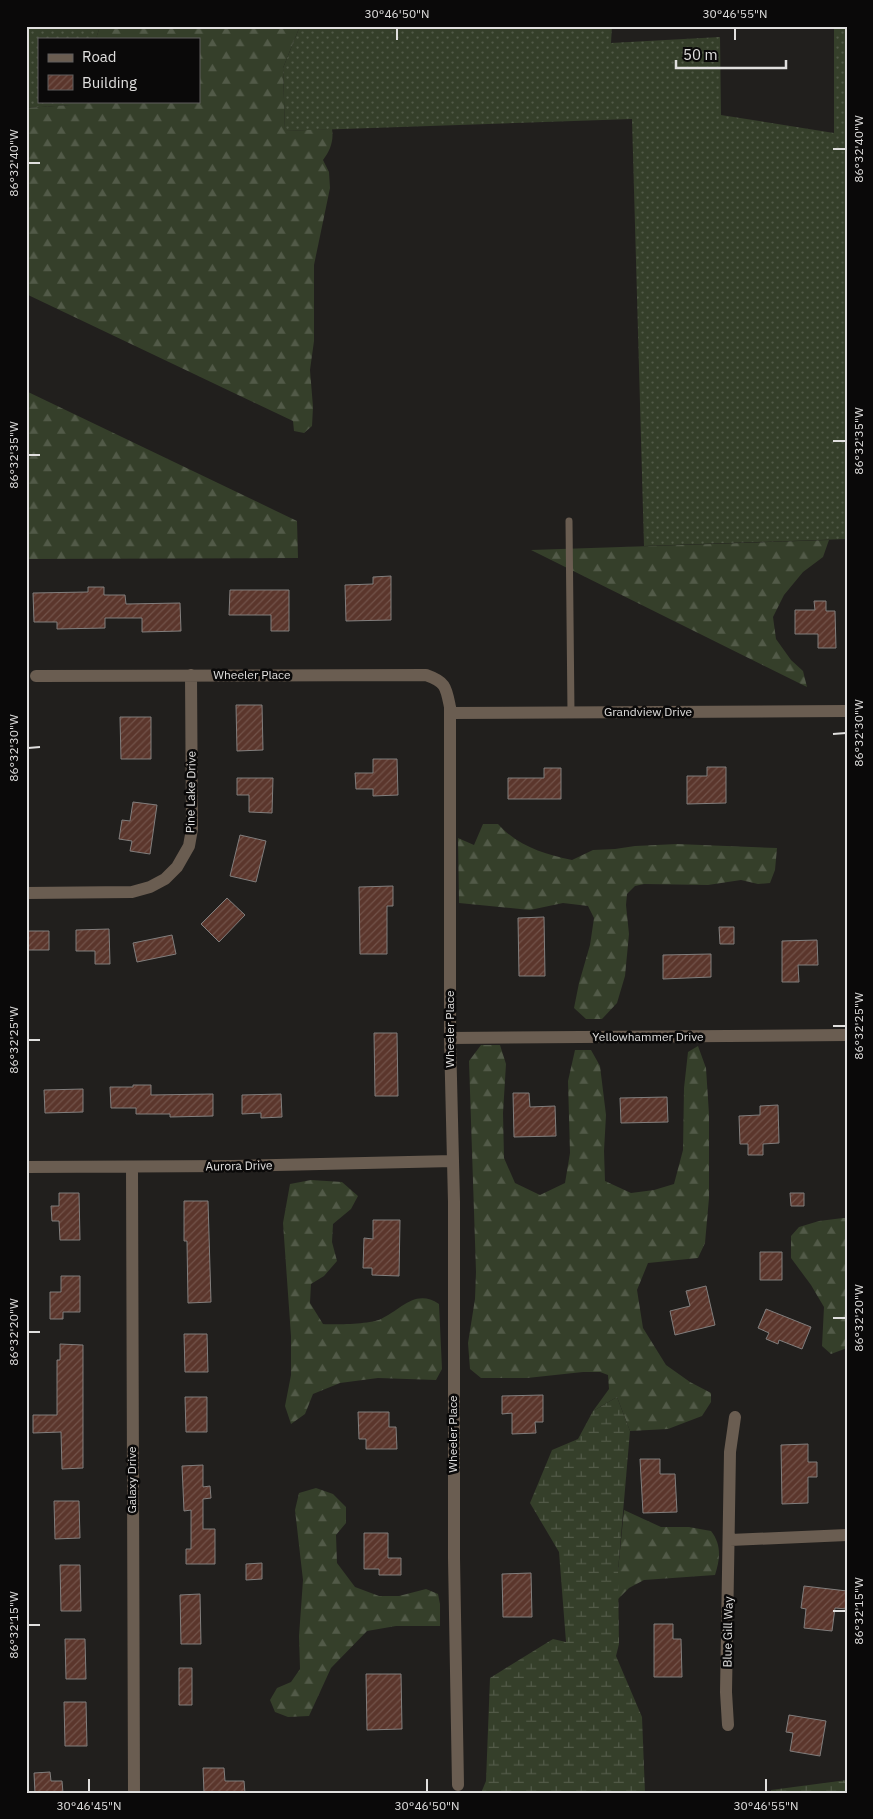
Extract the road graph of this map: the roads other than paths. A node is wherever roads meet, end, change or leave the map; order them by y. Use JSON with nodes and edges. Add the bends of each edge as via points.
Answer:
{"nodes":[{"id":1,"x":569,"y":521,"type":"dead end"},
{"id":2,"x":192,"y":675,"type":"junction"},
{"id":3,"x":36,"y":676,"type":"dead end"},
{"id":4,"x":847,"y":711,"type":"edge"},
{"id":5,"x":450,"y":713,"type":"junction"},
{"id":6,"x":571,"y":713,"type":"junction"},
{"id":7,"x":26,"y":893,"type":"edge"},
{"id":8,"x":847,"y":1035,"type":"edge"},
{"id":9,"x":450,"y":1038,"type":"junction"},
{"id":10,"x":453,"y":1161,"type":"junction"},
{"id":11,"x":26,"y":1167,"type":"edge"},
{"id":12,"x":132,"y":1167,"type":"junction"},
{"id":13,"x":735,"y":1417,"type":"dead end"},
{"id":14,"x":847,"y":1535,"type":"edge"},
{"id":15,"x":730,"y":1540,"type":"junction"},
{"id":16,"x":728,"y":1725,"type":"dead end"},
{"id":17,"x":458,"y":1785,"type":"dead end"},
{"id":18,"x":134,"y":1793,"type":"edge"}],
"edges":[{"from":1,"to":6,"type":"lane"},
{"from":2,"to":3,"type":"street","name":"Wheeler Place"},
{"from":2,"to":5,"type":"street","name":"Wheeler Place","via":[[426,675],[440,680],[446,689]]},
{"from":2,"to":7,"type":"street","name":"Pine Lake Drive","via":[[192,828],[189,846],[177,867],[165,879],[132,892]]},
{"from":4,"to":6,"type":"street","name":"Grandview Drive"},
{"from":5,"to":6,"type":"street","name":"Grandview Drive"},
{"from":5,"to":9,"type":"street","name":"Wheeler Place"},
{"from":8,"to":9,"type":"street","name":"Yellowhammer Drive"},
{"from":9,"to":10,"type":"street","name":"Wheeler Place"},
{"from":10,"to":12,"type":"street","name":"Aurora Drive"},
{"from":10,"to":17,"type":"street","name":"Wheeler Place"},
{"from":11,"to":12,"type":"street","name":"Aurora Drive"},
{"from":12,"to":18,"type":"street","name":"Galaxy Drive"},
{"from":13,"to":15,"type":"street","name":"Blue Gill Way","via":[[730,1452]]},
{"from":14,"to":15,"type":"street"},
{"from":15,"to":16,"type":"street","name":"Blue Gill Way"}]}
